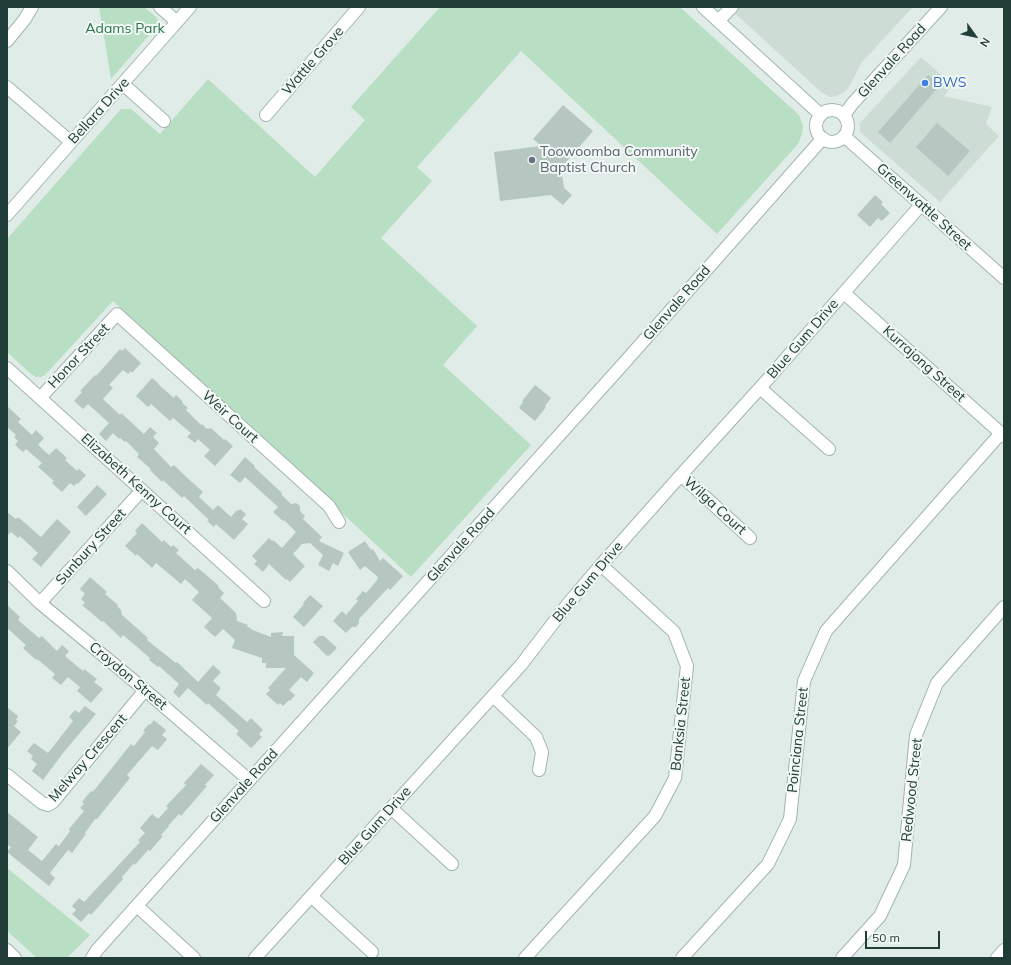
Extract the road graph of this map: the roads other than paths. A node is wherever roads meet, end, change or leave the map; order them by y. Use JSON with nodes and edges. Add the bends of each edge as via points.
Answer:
{"nodes":[{"id":1,"x":32,"y":7,"type":"edge"},
{"id":2,"x":160,"y":7,"type":"edge"},
{"id":3,"x":190,"y":7,"type":"edge"},
{"id":4,"x":359,"y":7,"type":"edge"},
{"id":5,"x":702,"y":7,"type":"edge"},
{"id":6,"x":732,"y":7,"type":"edge"},
{"id":7,"x":941,"y":7,"type":"edge"},
{"id":8,"x":718,"y":21,"type":"junction"},
{"id":9,"x":176,"y":22,"type":"junction"},
{"id":10,"x":7,"y":41,"type":"edge"},
{"id":11,"x":123,"y":84,"type":"junction"},
{"id":12,"x":7,"y":86,"type":"edge"},
{"id":13,"x":266,"y":115,"type":"dead end"},
{"id":14,"x":821,"y":115,"type":"junction"},
{"id":15,"x":844,"y":115,"type":"junction"},
{"id":16,"x":164,"y":121,"type":"dead end"},
{"id":17,"x":844,"y":136,"type":"junction"},
{"id":18,"x":823,"y":138,"type":"junction"},
{"id":19,"x":71,"y":142,"type":"junction"},
{"id":20,"x":921,"y":205,"type":"junction"},
{"id":21,"x":7,"y":215,"type":"edge"},
{"id":22,"x":1004,"y":278,"type":"edge"},
{"id":23,"x":844,"y":293,"type":"junction"},
{"id":24,"x":117,"y":314,"type":"joint"},
{"id":25,"x":7,"y":368,"type":"edge"},
{"id":26,"x":760,"y":388,"type":"junction"},
{"id":27,"x":40,"y":397,"type":"junction"},
{"id":28,"x":1002,"y":435,"type":"edge"},
{"id":29,"x":829,"y":449,"type":"dead end"},
{"id":30,"x":681,"y":475,"type":"junction"},
{"id":31,"x":142,"y":490,"type":"junction"},
{"id":32,"x":339,"y":522,"type":"dead end"},
{"id":33,"x":750,"y":538,"type":"dead end"},
{"id":34,"x":602,"y":565,"type":"junction"},
{"id":35,"x":7,"y":571,"type":"edge"},
{"id":36,"x":264,"y":601,"type":"dead end"},
{"id":37,"x":40,"y":603,"type":"junction"},
{"id":38,"x":1004,"y":607,"type":"edge"},
{"id":39,"x":145,"y":690,"type":"junction"},
{"id":40,"x":493,"y":696,"type":"junction"},
{"id":41,"x":539,"y":770,"type":"dead end"},
{"id":42,"x":7,"y":775,"type":"edge"},
{"id":43,"x":249,"y":780,"type":"junction"},
{"id":44,"x":391,"y":808,"type":"junction"},
{"id":45,"x":452,"y":864,"type":"dead end"},
{"id":46,"x":311,"y":896,"type":"junction"},
{"id":47,"x":137,"y":906,"type":"junction"},
{"id":48,"x":1004,"y":950,"type":"edge"},
{"id":49,"x":372,"y":952,"type":"dead end"},
{"id":50,"x":94,"y":954,"type":"edge"},
{"id":51,"x":86,"y":958,"type":"edge"},
{"id":52,"x":194,"y":958,"type":"edge"},
{"id":53,"x":255,"y":958,"type":"edge"},
{"id":54,"x":525,"y":958,"type":"edge"},
{"id":55,"x":682,"y":958,"type":"edge"},
{"id":56,"x":842,"y":958,"type":"edge"},
{"id":57,"x":997,"y":958,"type":"edge"}],
"edges":[{"from":1,"to":10,"type":"street"},
{"from":2,"to":9,"type":"street"},
{"from":3,"to":9,"type":"street","name":"Bellara Drive"},
{"from":4,"to":13,"type":"street","name":"Wattle Grove"},
{"from":5,"to":8,"type":"street"},
{"from":6,"to":8,"type":"street"},
{"from":7,"to":15,"type":"street","name":"Glenvale Road"},
{"from":8,"to":14,"type":"street"},
{"from":9,"to":11,"type":"street","name":"Bellara Drive"},
{"from":11,"to":16,"type":"street"},
{"from":11,"to":19,"type":"street","name":"Bellara Drive"},
{"from":12,"to":19,"type":"street"},
{"from":14,"to":15,"type":"street","via":[[834,110]]},
{"from":14,"to":18,"type":"street","via":[[817,129]]},
{"from":15,"to":17,"type":"street","via":[[848,126]]},
{"from":17,"to":18,"type":"street","via":[[834,142]]},
{"from":17,"to":20,"type":"street","name":"Greenwattle Street"},
{"from":18,"to":43,"type":"street","name":"Glenvale Road"},
{"from":19,"to":21,"type":"street","name":"Bellara Drive"},
{"from":20,"to":22,"type":"street","name":"Greenwattle Street"},
{"from":20,"to":23,"type":"street","name":"Blue Gum Drive"},
{"from":23,"to":26,"type":"street","name":"Blue Gum Drive"},
{"from":23,"to":28,"type":"street","name":"Kurrajong Street"},
{"from":24,"to":27,"type":"street","name":"Honor Street"},
{"from":24,"to":32,"type":"street","name":"Weir Court","via":[[329,506]]},
{"from":25,"to":27,"type":"street","name":"Elizabeth Kenny Court"},
{"from":26,"to":29,"type":"street"},
{"from":26,"to":30,"type":"street","name":"Blue Gum Drive"},
{"from":27,"to":31,"type":"street","name":"Elizabeth Kenny Court"},
{"from":28,"to":55,"type":"street","name":"Poinciana Street","via":[[826,631],[804,681],[790,819],[768,864]]},
{"from":30,"to":33,"type":"street","name":"Wilga Court"},
{"from":30,"to":34,"type":"street","name":"Blue Gum Drive"},
{"from":31,"to":36,"type":"street","name":"Elizabeth Kenny Court"},
{"from":31,"to":37,"type":"street","name":"Sunbury Street"},
{"from":34,"to":40,"type":"street","name":"Blue Gum Drive","via":[[522,665]]},
{"from":34,"to":54,"type":"street","name":"Banksia Street","via":[[674,632],[687,666],[675,778],[654,816]]},
{"from":35,"to":37,"type":"street","name":"Croydon Street"},
{"from":37,"to":39,"type":"street","name":"Croydon Street"},
{"from":38,"to":56,"type":"street","name":"Redwood Street","via":[[937,683],[916,735],[904,866],[880,916]]},
{"from":39,"to":42,"type":"street","name":"Melway Crescent","via":[[54,802],[48,805],[42,803]]},
{"from":39,"to":43,"type":"street","name":"Croydon Street"},
{"from":40,"to":41,"type":"street","via":[[536,737],[542,752]]},
{"from":40,"to":44,"type":"street","name":"Blue Gum Drive"},
{"from":43,"to":47,"type":"street","name":"Glenvale Road"},
{"from":44,"to":45,"type":"street"},
{"from":44,"to":46,"type":"street","name":"Blue Gum Drive"},
{"from":46,"to":49,"type":"street"},
{"from":46,"to":53,"type":"street","name":"Blue Gum Drive"},
{"from":47,"to":50,"type":"street","name":"Glenvale Road"},
{"from":47,"to":52,"type":"street"},
{"from":48,"to":57,"type":"street"},
{"from":50,"to":51,"type":"street","name":"Glenvale Road"}]}
